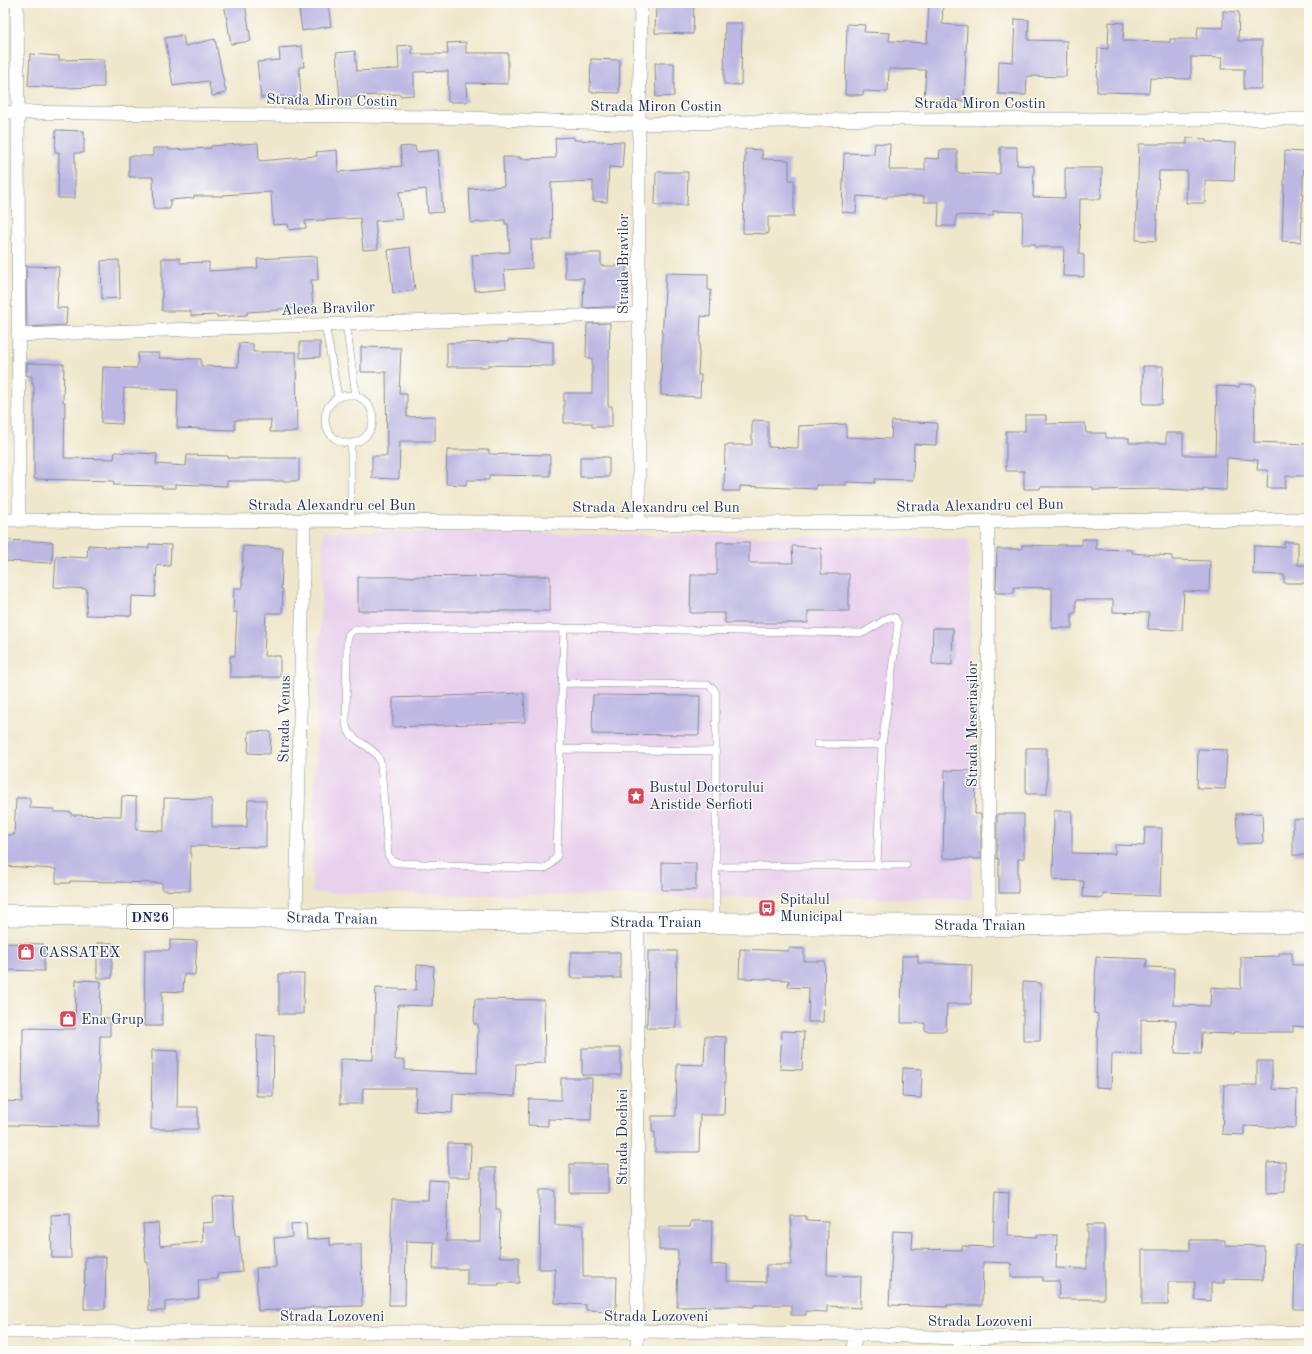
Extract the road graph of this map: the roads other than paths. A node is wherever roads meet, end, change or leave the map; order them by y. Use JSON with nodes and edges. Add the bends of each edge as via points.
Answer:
{"nodes":[{"id":1,"x":17,"y":3,"type":"edge"},
{"id":2,"x":641,"y":3,"type":"edge"},
{"id":3,"x":3,"y":112,"type":"edge"},
{"id":4,"x":18,"y":112,"type":"junction"},
{"id":5,"x":1309,"y":119,"type":"edge"},
{"id":6,"x":639,"y":124,"type":"junction"},
{"id":7,"x":639,"y":314,"type":"junction"},
{"id":8,"x":346,"y":323,"type":"junction"},
{"id":9,"x":326,"y":324,"type":"junction"},
{"id":10,"x":18,"y":335,"type":"junction"},
{"id":11,"x":356,"y":396,"type":"junction"},
{"id":12,"x":338,"y":397,"type":"junction"},
{"id":13,"x":351,"y":444,"type":"junction"},
{"id":14,"x":1309,"y":519,"type":"edge"},
{"id":15,"x":3,"y":520,"type":"edge"},
{"id":16,"x":304,"y":520,"type":"junction"},
{"id":17,"x":19,"y":521,"type":"junction"},
{"id":18,"x":351,"y":521,"type":"junction"},
{"id":19,"x":988,"y":521,"type":"junction"},
{"id":20,"x":639,"y":524,"type":"junction"},
{"id":21,"x":564,"y":628,"type":"junction"},
{"id":22,"x":562,"y":683,"type":"junction"},
{"id":23,"x":818,"y":744,"type":"dead end"},
{"id":24,"x":882,"y":745,"type":"junction"},
{"id":25,"x":560,"y":749,"type":"junction"},
{"id":26,"x":715,"y":751,"type":"junction"},
{"id":27,"x":877,"y":865,"type":"junction"},
{"id":28,"x":906,"y":865,"type":"dead end"},
{"id":29,"x":716,"y":867,"type":"junction"},
{"id":30,"x":3,"y":916,"type":"edge"},
{"id":31,"x":296,"y":918,"type":"junction"},
{"id":32,"x":716,"y":922,"type":"junction"},
{"id":33,"x":638,"y":923,"type":"junction"},
{"id":34,"x":1309,"y":923,"type":"edge"},
{"id":35,"x":989,"y":926,"type":"junction"},
{"id":36,"x":637,"y":1331,"type":"junction"},
{"id":37,"x":3,"y":1332,"type":"edge"},
{"id":38,"x":1309,"y":1332,"type":"edge"},
{"id":39,"x":856,"y":1334,"type":"junction"},
{"id":40,"x":956,"y":1338,"type":"junction"},
{"id":41,"x":637,"y":1351,"type":"edge"},
{"id":42,"x":852,"y":1351,"type":"edge"},
{"id":43,"x":966,"y":1351,"type":"edge"}],
"edges":[{"from":1,"to":4,"type":"street"},
{"from":2,"to":6,"type":"street","name":"Strada Bravilor"},
{"from":3,"to":4,"type":"street","name":"Strada Miron Costin"},
{"from":4,"to":6,"type":"street","name":"Strada Miron Costin","via":[[434,117]]},
{"from":4,"to":10,"type":"street"},
{"from":5,"to":6,"type":"street","name":"Strada Miron Costin","via":[[879,119]]},
{"from":6,"to":7,"type":"street","name":"Strada Bravilor"},
{"from":7,"to":8,"type":"street","name":"Aleea Bravilor"},
{"from":7,"to":20,"type":"street","name":"Strada Bravilor"},
{"from":8,"to":9,"type":"street","name":"Aleea Bravilor"},
{"from":8,"to":11,"type":"lane"},
{"from":9,"to":10,"type":"street","name":"Aleea Bravilor"},
{"from":9,"to":12,"type":"lane"},
{"from":10,"to":17,"type":"street"},
{"from":11,"to":12,"type":"lane"},
{"from":11,"to":13,"type":"lane","via":[[371,409],[373,417],[368,434],[362,440]]},
{"from":12,"to":13,"type":"lane","via":[[325,412],[325,427],[335,440]]},
{"from":13,"to":18,"type":"lane"},
{"from":14,"to":19,"type":"street","name":"Strada Alexandru cel Bun"},
{"from":15,"to":17,"type":"street","name":"Strada Alexandru cel Bun"},
{"from":16,"to":17,"type":"street","name":"Strada Alexandru cel Bun"},
{"from":16,"to":18,"type":"street","name":"Strada Alexandru cel Bun"},
{"from":16,"to":31,"type":"street","name":"Strada Venus"},
{"from":18,"to":20,"type":"street","name":"Strada Alexandru cel Bun"},
{"from":19,"to":20,"type":"street","name":"Strada Alexandru cel Bun"},
{"from":19,"to":35,"type":"street","name":"Strada Meseriașilor"},
{"from":21,"to":22,"type":"lane"},
{"from":21,"to":24,"type":"lane","via":[[863,633],[890,616],[898,624]]},
{"from":21,"to":25,"type":"lane","via":[[354,630],[349,634],[347,641],[347,730],[379,759],[388,855],[393,862],[544,869],[557,856]]},
{"from":22,"to":25,"type":"lane"},
{"from":22,"to":26,"type":"lane","via":[[708,685],[716,694]]},
{"from":23,"to":24,"type":"lane"},
{"from":24,"to":27,"type":"lane"},
{"from":25,"to":26,"type":"lane"},
{"from":26,"to":29,"type":"lane"},
{"from":27,"to":28,"type":"lane"},
{"from":27,"to":29,"type":"lane"},
{"from":29,"to":32,"type":"lane"},
{"from":30,"to":31,"type":"main road","name":"Strada Traian","number":"DN26"},
{"from":31,"to":33,"type":"main road","name":"Strada Traian","number":"DN26"},
{"from":32,"to":33,"type":"main road","name":"Strada Traian","number":"DN26"},
{"from":32,"to":35,"type":"main road","name":"Strada Traian","number":"DN26"},
{"from":33,"to":36,"type":"street","name":"Strada Dochiei"},
{"from":34,"to":35,"type":"main road","name":"Strada Traian","number":"DN26","via":[[1135,922]]},
{"from":36,"to":37,"type":"street","name":"Strada Lozoveni"},
{"from":36,"to":39,"type":"street","name":"Strada Lozoveni"},
{"from":36,"to":41,"type":"street","name":"Strada Dochiei"},
{"from":38,"to":40,"type":"street","name":"Strada Lozoveni"},
{"from":39,"to":40,"type":"street","name":"Strada Lozoveni"},
{"from":39,"to":42,"type":"street"},
{"from":40,"to":43,"type":"street"}]}
